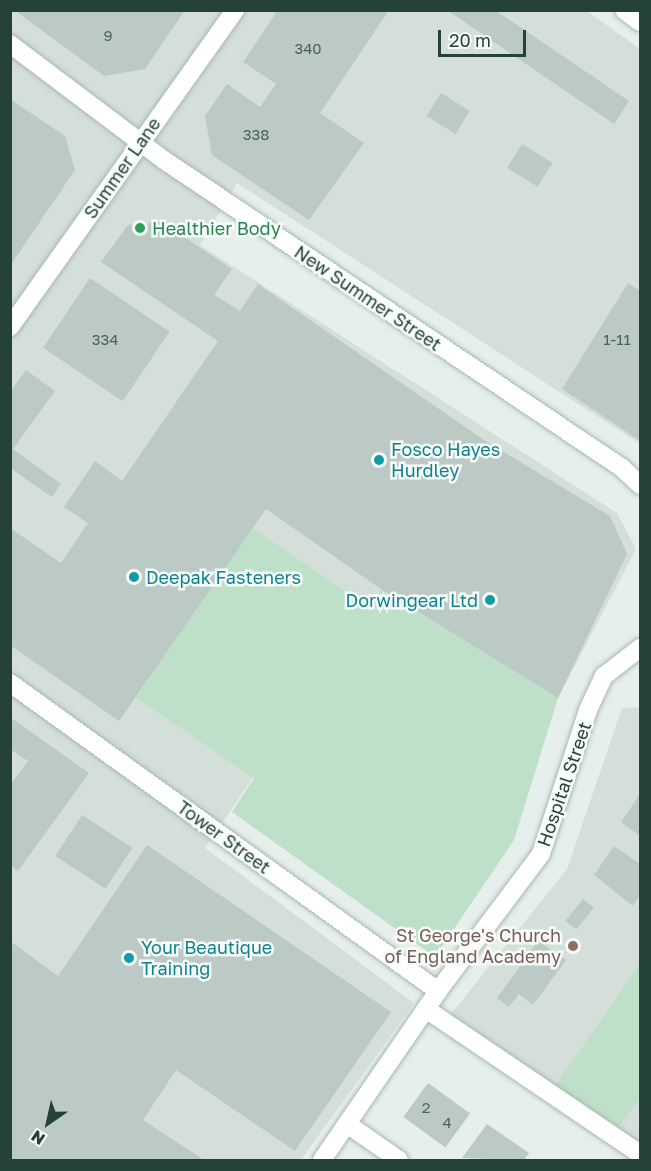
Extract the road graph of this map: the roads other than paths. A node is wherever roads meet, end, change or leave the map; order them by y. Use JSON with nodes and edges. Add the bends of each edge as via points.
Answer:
{"nodes":[{"id":1,"x":235,"y":10,"type":"edge"},
{"id":2,"x":624,"y":10,"type":"edge"},
{"id":3,"x":640,"y":22,"type":"edge"},
{"id":4,"x":10,"y":44,"type":"edge"},
{"id":5,"x":141,"y":140,"type":"junction"},
{"id":6,"x":10,"y":327,"type":"edge"},
{"id":7,"x":640,"y":485,"type":"edge"},
{"id":8,"x":640,"y":648,"type":"edge"},
{"id":9,"x":10,"y":683,"type":"edge"},
{"id":10,"x":438,"y":991,"type":"junction"},
{"id":11,"x":426,"y":1009,"type":"junction"},
{"id":12,"x":347,"y":1124,"type":"junction"},
{"id":13,"x":640,"y":1154,"type":"edge"},
{"id":14,"x":322,"y":1161,"type":"edge"},
{"id":15,"x":399,"y":1161,"type":"edge"}],
"edges":[{"from":1,"to":5,"type":"street","name":"Summer Lane"},
{"from":2,"to":3,"type":"street"},
{"from":4,"to":5,"type":"street","name":"New Summer Street"},
{"from":5,"to":6,"type":"street","name":"Summer Lane"},
{"from":5,"to":7,"type":"street","name":"New Summer Street","via":[[164,160],[622,468]]},
{"from":8,"to":10,"type":"street","name":"Hospital Street","via":[[604,676],[588,710],[541,854]]},
{"from":9,"to":10,"type":"street","name":"Tower Street"},
{"from":10,"to":11,"type":"street","name":"Hospital Street"},
{"from":11,"to":12,"type":"street","name":"Hospital Street"},
{"from":11,"to":13,"type":"street"},
{"from":12,"to":14,"type":"street","name":"Hospital Street"},
{"from":12,"to":15,"type":"street"}]}
